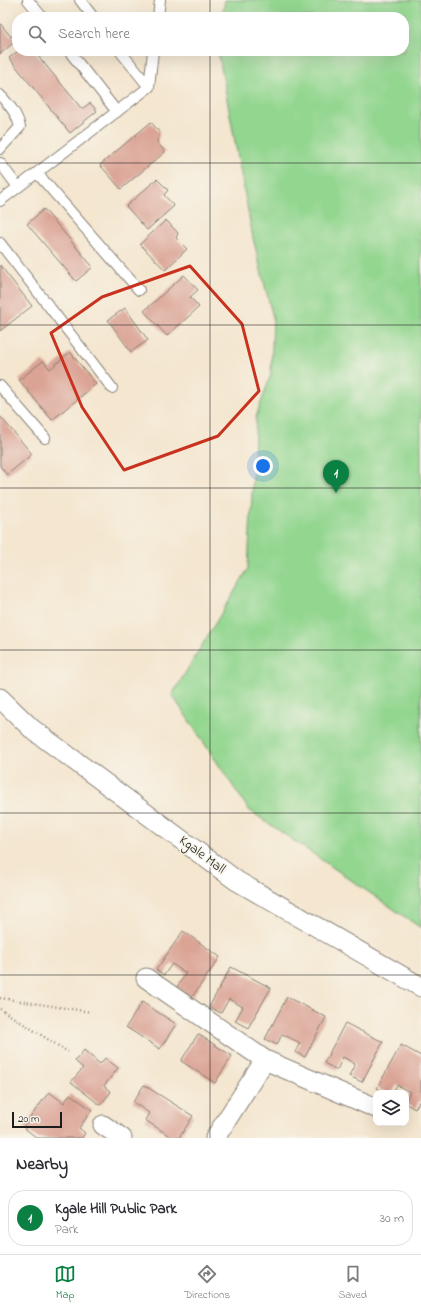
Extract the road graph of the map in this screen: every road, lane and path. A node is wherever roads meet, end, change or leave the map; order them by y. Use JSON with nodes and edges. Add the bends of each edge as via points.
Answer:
{"nodes":[{"id":1,"x":28,"y":0,"type":"edge"},
{"id":2,"x":80,"y":0,"type":"edge"},
{"id":3,"x":160,"y":0,"type":"edge"},
{"id":4,"x":38,"y":12,"type":"edge"},
{"id":5,"x":89,"y":12,"type":"edge"},
{"id":6,"x":159,"y":12,"type":"edge"},
{"id":7,"x":73,"y":56,"type":"edge"},
{"id":8,"x":124,"y":56,"type":"edge"},
{"id":9,"x":152,"y":56,"type":"edge"},
{"id":10,"x":149,"y":87,"type":"junction"},
{"id":11,"x":0,"y":95,"type":"edge"},
{"id":12,"x":117,"y":112,"type":"junction"},
{"id":13,"x":0,"y":149,"type":"edge"},
{"id":14,"x":0,"y":163,"type":"edge"},
{"id":15,"x":37,"y":173,"type":"junction"},
{"id":16,"x":18,"y":187,"type":"junction"},
{"id":17,"x":0,"y":201,"type":"edge"},
{"id":18,"x":0,"y":243,"type":"edge"},
{"id":19,"x":139,"y":290,"type":"dead end"},
{"id":20,"x":0,"y":386,"type":"edge"},
{"id":21,"x":112,"y":388,"type":"dead end"},
{"id":22,"x":45,"y":438,"type":"dead end"},
{"id":23,"x":0,"y":698,"type":"edge"},
{"id":24,"x":146,"y":978,"type":"dead end"},
{"id":25,"x":421,"y":987,"type":"edge"},
{"id":26,"x":0,"y":998,"type":"edge"},
{"id":27,"x":0,"y":1009,"type":"edge"},
{"id":28,"x":91,"y":1012,"type":"dead end"},
{"id":29,"x":68,"y":1052,"type":"dead end"},
{"id":30,"x":265,"y":1060,"type":"junction"},
{"id":31,"x":373,"y":1107,"type":"edge"},
{"id":32,"x":103,"y":1125,"type":"dead end"},
{"id":33,"x":122,"y":1138,"type":"edge"},
{"id":34,"x":215,"y":1138,"type":"edge"}],
"edges":[{"from":1,"to":4,"type":"lane"},
{"from":2,"to":5,"type":"lane"},
{"from":3,"to":6,"type":"lane"},
{"from":7,"to":12,"type":"lane"},
{"from":8,"to":10,"type":"lane"},
{"from":9,"to":10,"type":"lane"},
{"from":10,"to":12,"type":"lane"},
{"from":11,"to":13,"type":"lane","via":[[14,110],[20,127]]},
{"from":12,"to":15,"type":"lane"},
{"from":14,"to":16,"type":"lane"},
{"from":15,"to":16,"type":"lane"},
{"from":15,"to":19,"type":"lane"},
{"from":16,"to":17,"type":"lane"},
{"from":18,"to":21,"type":"lane"},
{"from":20,"to":22,"type":"lane"},
{"from":23,"to":25,"type":"street","name":"Kgale Mall","via":[[32,728],[237,881]]},
{"from":24,"to":30,"type":"street"},
{"from":26,"to":28,"type":"path"},
{"from":27,"to":29,"type":"path"},
{"from":30,"to":31,"type":"street"},
{"from":30,"to":34,"type":"street"},
{"from":32,"to":33,"type":"street"}]}
